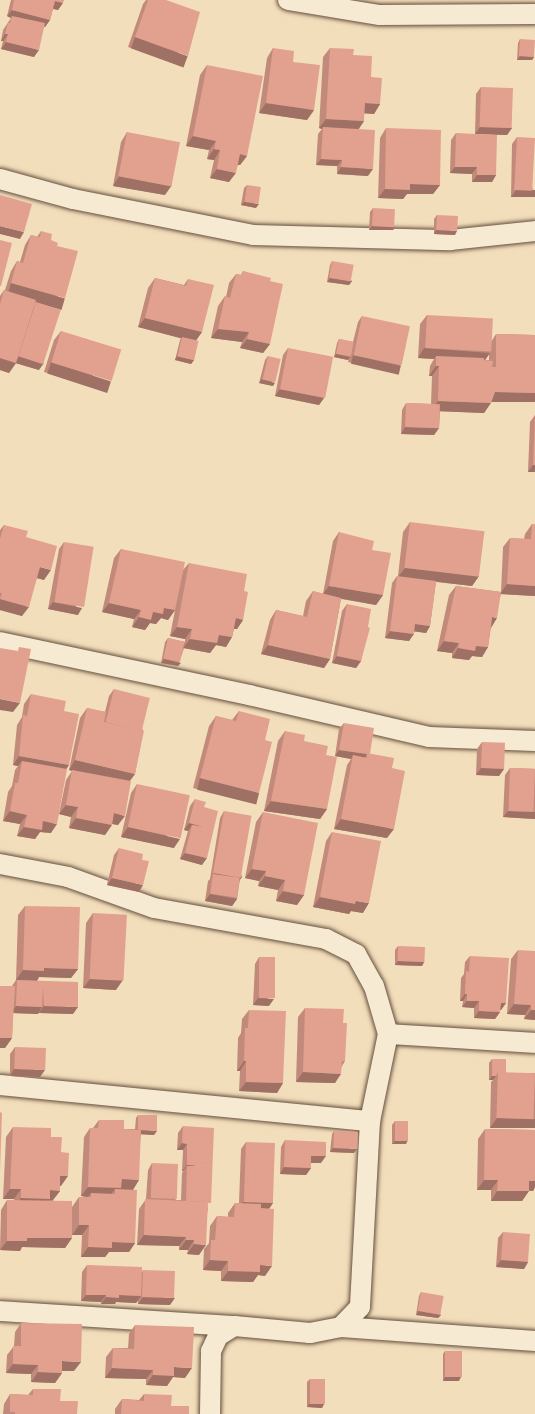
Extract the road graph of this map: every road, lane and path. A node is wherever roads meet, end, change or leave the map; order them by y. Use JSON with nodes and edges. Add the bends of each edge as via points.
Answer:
{"nodes":[{"id":1,"x":288,"y":0,"type":"edge"},
{"id":2,"x":535,"y":14,"type":"edge"},
{"id":3,"x":0,"y":179,"type":"edge"},
{"id":4,"x":535,"y":231,"type":"edge"},
{"id":5,"x":0,"y":642,"type":"edge"},
{"id":6,"x":535,"y":741,"type":"edge"},
{"id":7,"x":0,"y":864,"type":"edge"},
{"id":8,"x":388,"y":1034,"type":"junction"},
{"id":9,"x":535,"y":1043,"type":"edge"},
{"id":10,"x":0,"y":1085,"type":"edge"},
{"id":11,"x":370,"y":1121,"type":"junction"},
{"id":12,"x":0,"y":1311,"type":"edge"},
{"id":13,"x":234,"y":1326,"type":"junction"},
{"id":14,"x":341,"y":1327,"type":"junction"},
{"id":15,"x":535,"y":1341,"type":"edge"},
{"id":16,"x":210,"y":1414,"type":"edge"}],
"edges":[{"from":1,"to":2,"type":"street","via":[[380,15]]},
{"from":3,"to":4,"type":"street","via":[[73,199],[253,235],[450,240]]},
{"from":5,"to":6,"type":"street","via":[[429,737]]},
{"from":7,"to":8,"type":"street","via":[[68,877],[154,908],[326,939],[356,954],[374,986]]},
{"from":8,"to":9,"type":"street"},
{"from":8,"to":11,"type":"street"},
{"from":10,"to":11,"type":"street"},
{"from":11,"to":14,"type":"street","via":[[360,1307]]},
{"from":12,"to":13,"type":"street"},
{"from":13,"to":14,"type":"street","via":[[310,1334]]},
{"from":13,"to":16,"type":"street","via":[[218,1336],[212,1351]]},
{"from":14,"to":15,"type":"street"}]}
